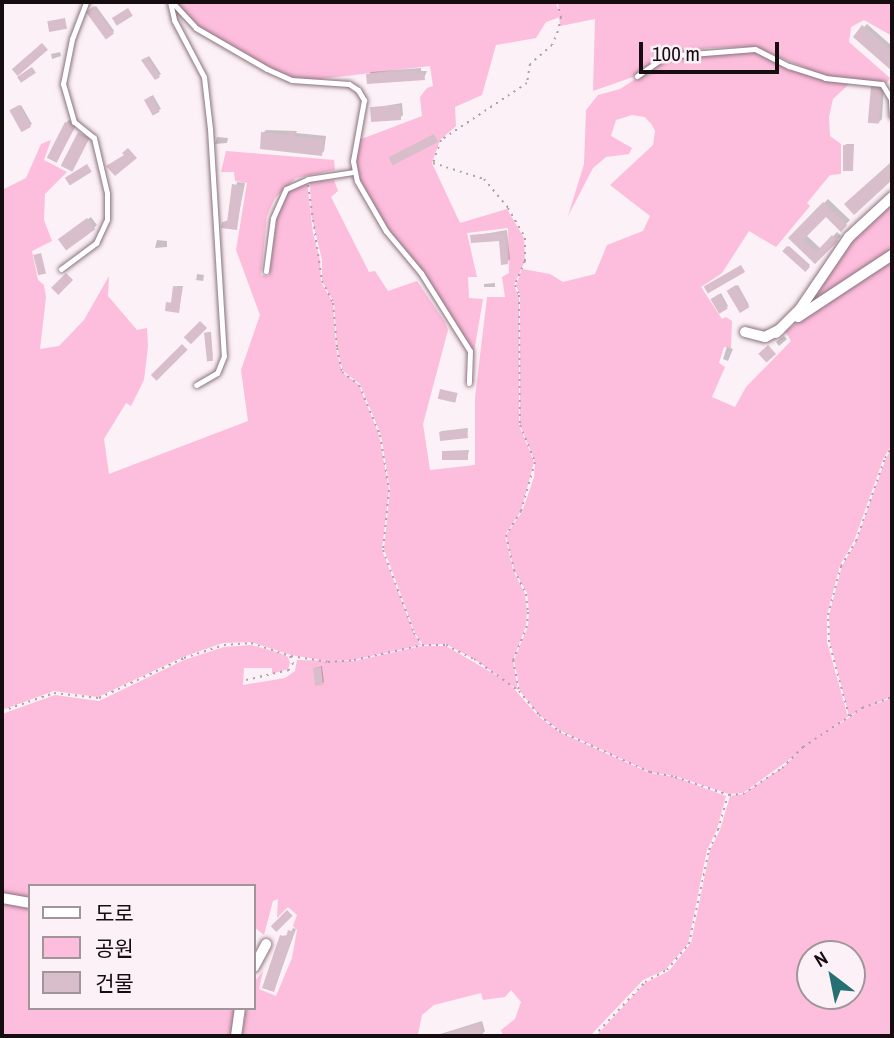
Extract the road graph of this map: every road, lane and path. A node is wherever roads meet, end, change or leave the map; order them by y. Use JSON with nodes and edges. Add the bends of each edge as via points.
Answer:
{"nodes":[{"id":1,"x":86,"y":2,"type":"edge"},
{"id":2,"x":171,"y":2,"type":"edge"},
{"id":3,"x":557,"y":2,"type":"edge"},
{"id":4,"x":637,"y":76,"type":"dead end"},
{"id":5,"x":892,"y":116,"type":"edge"},
{"id":6,"x":354,"y":173,"type":"junction"},
{"id":7,"x":308,"y":179,"type":"junction"},
{"id":8,"x":892,"y":197,"type":"edge"},
{"id":9,"x":892,"y":255,"type":"edge"},
{"id":10,"x":61,"y":269,"type":"dead end"},
{"id":11,"x":266,"y":271,"type":"dead end"},
{"id":12,"x":745,"y":332,"type":"dead end"},
{"id":13,"x":776,"y":333,"type":"junction"},
{"id":14,"x":469,"y":383,"type":"dead end"},
{"id":15,"x":196,"y":384,"type":"dead end"},
{"id":16,"x":892,"y":447,"type":"edge"},
{"id":17,"x":422,"y":645,"type":"junction"},
{"id":18,"x":290,"y":656,"type":"junction"},
{"id":19,"x":246,"y":680,"type":"dead end"},
{"id":20,"x":519,"y":691,"type":"junction"},
{"id":21,"x":892,"y":697,"type":"edge"},
{"id":22,"x":2,"y":712,"type":"edge"},
{"id":23,"x":849,"y":717,"type":"junction"},
{"id":24,"x":729,"y":795,"type":"junction"},
{"id":25,"x":2,"y":898,"type":"edge"},
{"id":26,"x":28,"y":903,"type":"edge"},
{"id":27,"x":266,"y":944,"type":"dead end"},
{"id":28,"x":256,"y":963,"type":"edge"},
{"id":29,"x":240,"y":1010,"type":"edge"},
{"id":30,"x":236,"y":1036,"type":"edge"},
{"id":31,"x":594,"y":1036,"type":"edge"}],
"edges":[{"from":1,"to":10,"type":"lane","via":[[63,84],[74,122],[94,138],[107,192],[107,219],[96,243]]},
{"from":2,"to":6,"type":"lane","via":[[196,28],[267,69],[292,80],[349,84],[358,90],[364,100]]},
{"from":2,"to":15,"type":"lane","via":[[174,20],[204,77],[210,129],[224,356],[217,373]]},
{"from":3,"to":20,"type":"path","via":[[558,31],[552,45],[530,64],[527,83],[449,133],[441,140],[433,163],[484,180],[525,238],[525,261],[515,285],[519,295],[520,425],[535,462],[521,511],[506,535],[528,611],[513,660]]},
{"from":4,"to":5,"type":"lane","via":[[667,56],[755,49],[825,78],[882,84],[891,99]]},
{"from":6,"to":7,"type":"lane"},
{"from":6,"to":14,"type":"lane","via":[[386,231],[421,273],[470,351]]},
{"from":7,"to":11,"type":"lane","via":[[286,189],[279,200]]},
{"from":7,"to":17,"type":"path","via":[[322,281],[333,303],[342,372],[359,385],[380,435],[389,490],[383,550]]},
{"from":8,"to":13,"type":"street","via":[[849,237],[800,309]]},
{"from":9,"to":13,"type":"street"},
{"from":12,"to":13,"type":"street","via":[[765,337]]},
{"from":16,"to":23,"type":"path","via":[[856,541],[841,566],[828,615],[829,642]]},
{"from":17,"to":18,"type":"path","via":[[354,660],[328,662]]},
{"from":17,"to":20,"type":"path","via":[[446,645]]},
{"from":18,"to":19,"type":"path","via":[[289,670]]},
{"from":18,"to":22,"type":"path","via":[[251,643],[223,645],[99,698],[54,693]]},
{"from":20,"to":24,"type":"path","via":[[559,731],[650,772]]},
{"from":21,"to":23,"type":"path"},
{"from":23,"to":24,"type":"path","via":[[743,794]]},
{"from":24,"to":31,"type":"path","via":[[709,850],[689,944]]},
{"from":25,"to":26,"type":"street"},
{"from":27,"to":28,"type":"street"},
{"from":29,"to":30,"type":"street"}]}
